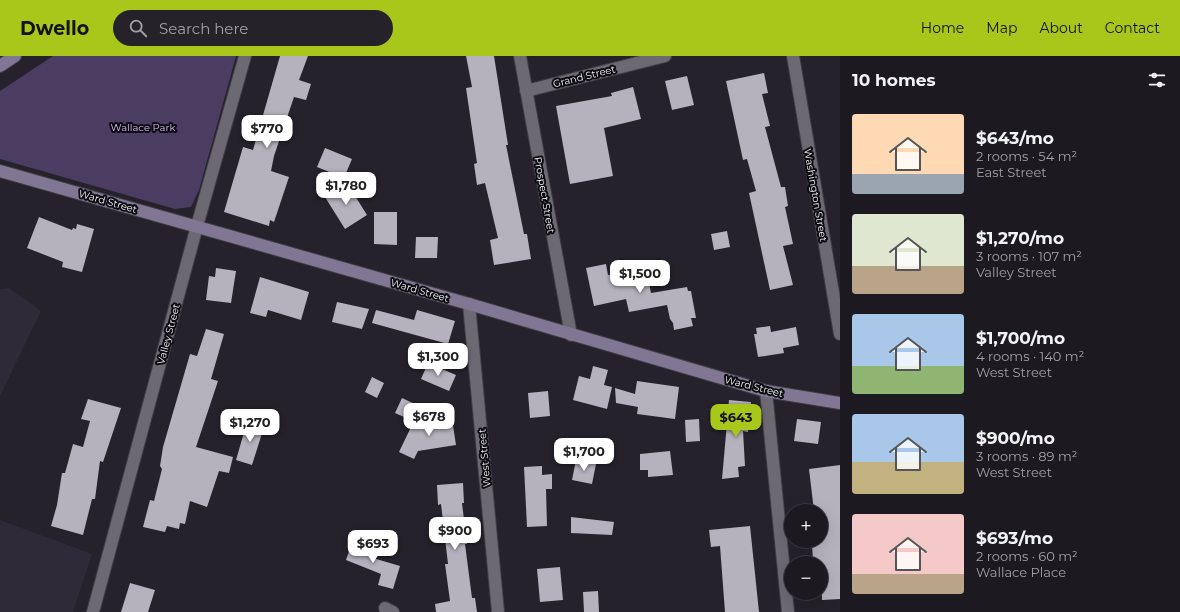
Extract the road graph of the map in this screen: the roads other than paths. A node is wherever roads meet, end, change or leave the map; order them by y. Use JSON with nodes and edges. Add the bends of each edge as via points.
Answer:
{"nodes":[{"id":1,"x":15,"y":56,"type":"edge"},
{"id":2,"x":245,"y":56,"type":"edge"},
{"id":3,"x":520,"y":56,"type":"edge"},
{"id":4,"x":665,"y":56,"type":"edge"},
{"id":5,"x":793,"y":56,"type":"edge"},
{"id":6,"x":0,"y":66,"type":"edge"},
{"id":7,"x":526,"y":91,"type":"junction"},
{"id":8,"x":0,"y":171,"type":"edge"},
{"id":9,"x":197,"y":226,"type":"junction"},
{"id":10,"x":469,"y":304,"type":"junction"},
{"id":11,"x":840,"y":334,"type":"edge"},
{"id":12,"x":571,"y":335,"type":"junction"},
{"id":13,"x":766,"y":391,"type":"junction"},
{"id":14,"x":840,"y":403,"type":"edge"},
{"id":15,"x":93,"y":612,"type":"edge"},
{"id":16,"x":498,"y":612,"type":"edge"},
{"id":17,"x":788,"y":612,"type":"edge"}],
"edges":[{"from":1,"to":6,"type":"street"},
{"from":2,"to":9,"type":"street","name":"Valley Street"},
{"from":3,"to":7,"type":"street","name":"Prospect Street"},
{"from":4,"to":7,"type":"street","name":"Grand Street"},
{"from":5,"to":11,"type":"street","name":"Washington Street"},
{"from":7,"to":12,"type":"street","name":"Prospect Street"},
{"from":8,"to":9,"type":"street","name":"Ward Street"},
{"from":9,"to":10,"type":"street","name":"Ward Street"},
{"from":9,"to":15,"type":"street","name":"Valley Street"},
{"from":10,"to":12,"type":"street","name":"Ward Street"},
{"from":10,"to":16,"type":"street","name":"West Street"},
{"from":12,"to":13,"type":"street","name":"Ward Street"},
{"from":13,"to":14,"type":"street","name":"Ward Street"},
{"from":13,"to":17,"type":"street"}]}
